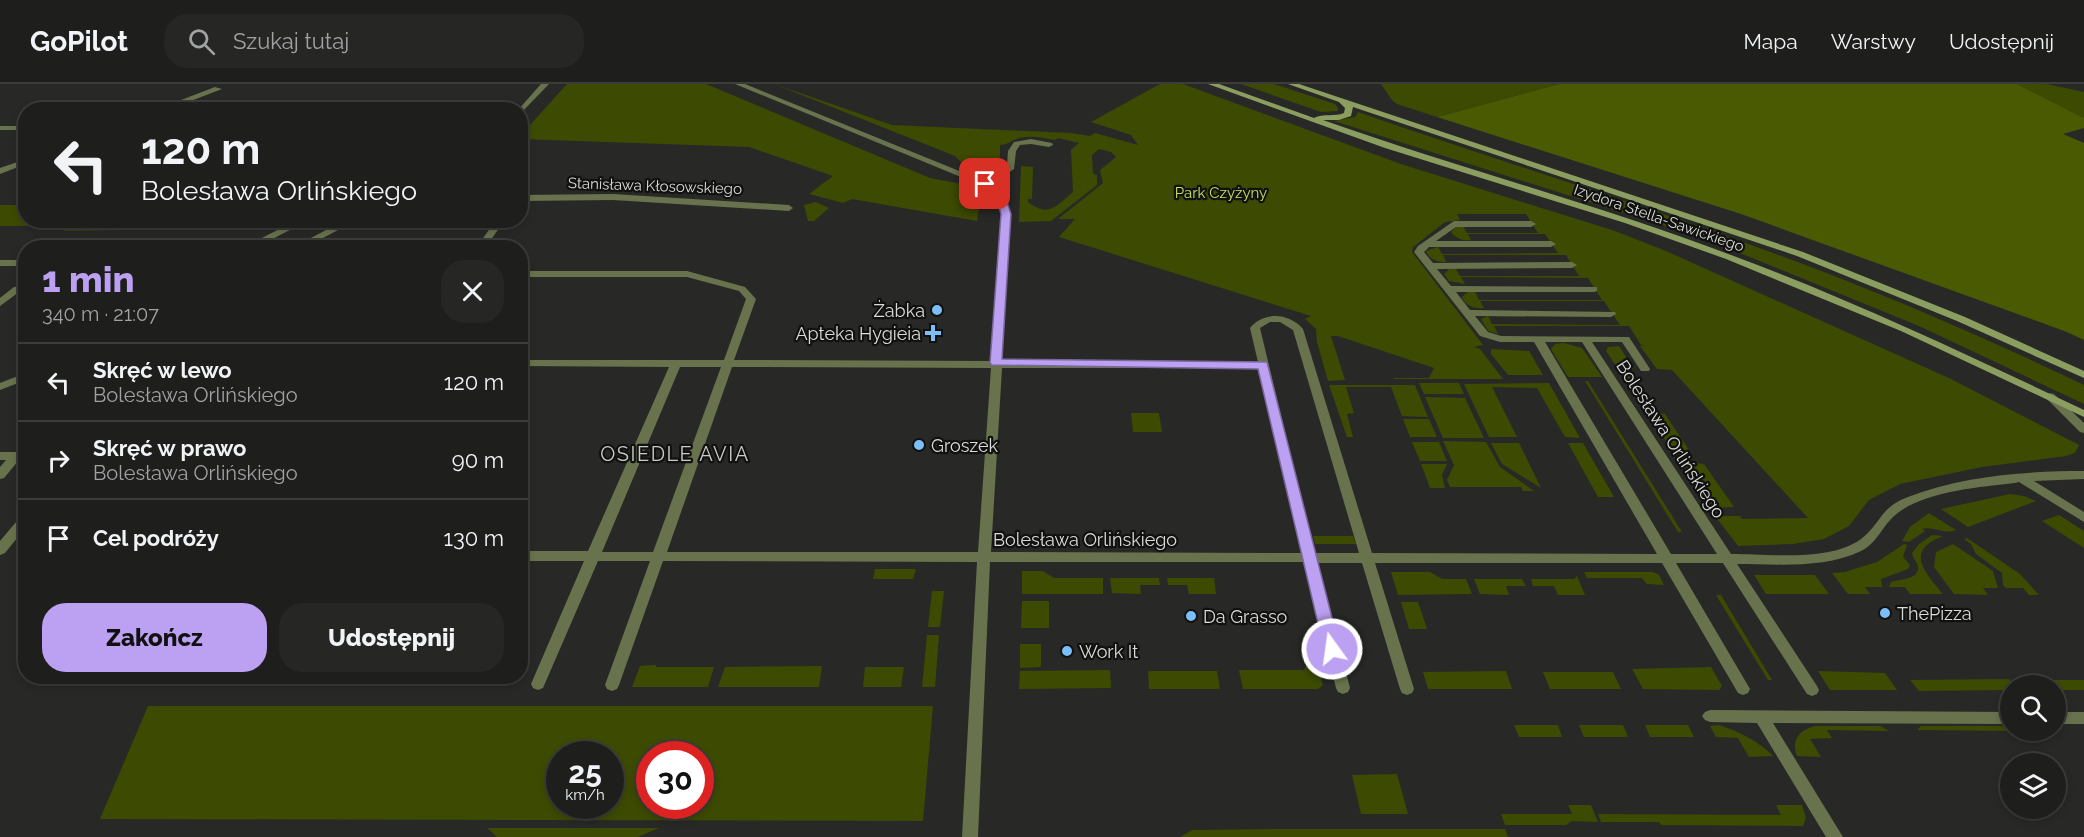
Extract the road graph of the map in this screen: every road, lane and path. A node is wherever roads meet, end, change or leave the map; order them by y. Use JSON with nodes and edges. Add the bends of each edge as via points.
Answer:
{"nodes":[{"id":1,"x":545,"y":84,"type":"edge"},
{"id":2,"x":739,"y":84,"type":"edge"},
{"id":3,"x":1212,"y":84,"type":"edge"},
{"id":4,"x":1292,"y":84,"type":"edge"},
{"id":5,"x":218,"y":89,"type":"dead end"},
{"id":6,"x":1341,"y":100,"type":"junction"},
{"id":7,"x":181,"y":102,"type":"edge"},
{"id":8,"x":528,"y":103,"type":"edge"},
{"id":9,"x":1302,"y":116,"type":"junction"},
{"id":10,"x":0,"y":128,"type":"edge"},
{"id":11,"x":18,"y":128,"type":"edge"},
{"id":12,"x":1049,"y":145,"type":"dead end"},
{"id":13,"x":18,"y":164,"type":"edge"},
{"id":14,"x":0,"y":171,"type":"edge"},
{"id":15,"x":980,"y":182,"type":"junction"},
{"id":16,"x":528,"y":198,"type":"edge"},
{"id":17,"x":789,"y":208,"type":"dead end"},
{"id":18,"x":1531,"y":224,"type":"dead end"},
{"id":19,"x":288,"y":228,"type":"edge"},
{"id":20,"x":337,"y":228,"type":"edge"},
{"id":21,"x":263,"y":240,"type":"edge"},
{"id":22,"x":313,"y":240,"type":"edge"},
{"id":23,"x":1428,"y":244,"type":"junction"},
{"id":24,"x":1551,"y":244,"type":"dead end"},
{"id":25,"x":0,"y":263,"type":"edge"},
{"id":26,"x":18,"y":263,"type":"edge"},
{"id":27,"x":1429,"y":266,"type":"junction"},
{"id":28,"x":1572,"y":266,"type":"dead end"},
{"id":29,"x":528,"y":274,"type":"edge"},
{"id":30,"x":1447,"y":289,"type":"junction"},
{"id":31,"x":1594,"y":289,"type":"dead end"},
{"id":32,"x":18,"y":290,"type":"edge"},
{"id":33,"x":0,"y":303,"type":"edge"},
{"id":34,"x":1466,"y":313,"type":"junction"},
{"id":35,"x":1611,"y":314,"type":"dead end"},
{"id":36,"x":1537,"y":338,"type":"junction"},
{"id":37,"x":1585,"y":339,"type":"junction"},
{"id":38,"x":528,"y":363,"type":"edge"},
{"id":39,"x":676,"y":363,"type":"junction"},
{"id":40,"x":730,"y":363,"type":"junction"},
{"id":41,"x":996,"y":363,"type":"junction"},
{"id":42,"x":1263,"y":365,"type":"junction"},
{"id":43,"x":1646,"y":369,"type":"dead end"},
{"id":44,"x":2084,"y":375,"type":"edge"},
{"id":45,"x":18,"y":379,"type":"edge"},
{"id":46,"x":0,"y":387,"type":"edge"},
{"id":47,"x":2050,"y":396,"type":"junction"},
{"id":48,"x":2084,"y":414,"type":"edge"},
{"id":49,"x":2084,"y":429,"type":"edge"},
{"id":50,"x":0,"y":456,"type":"edge"},
{"id":51,"x":18,"y":456,"type":"edge"},
{"id":52,"x":18,"y":459,"type":"edge"},
{"id":53,"x":2084,"y":466,"type":"edge"},
{"id":54,"x":2065,"y":474,"type":"junction"},
{"id":55,"x":0,"y":475,"type":"edge"},
{"id":56,"x":2084,"y":475,"type":"edge"},
{"id":57,"x":2021,"y":478,"type":"junction"},
{"id":58,"x":2084,"y":518,"type":"edge"},
{"id":59,"x":18,"y":528,"type":"edge"},
{"id":60,"x":0,"y":550,"type":"edge"},
{"id":61,"x":528,"y":556,"type":"edge"},
{"id":62,"x":657,"y":556,"type":"junction"},
{"id":63,"x":592,"y":557,"type":"junction"},
{"id":64,"x":984,"y":557,"type":"junction"},
{"id":65,"x":1309,"y":558,"type":"junction"},
{"id":66,"x":1368,"y":558,"type":"junction"},
{"id":67,"x":1665,"y":559,"type":"junction"},
{"id":68,"x":1727,"y":559,"type":"junction"},
{"id":69,"x":538,"y":684,"type":"dead end"},
{"id":70,"x":612,"y":685,"type":"dead end"},
{"id":71,"x":1343,"y":688,"type":"dead end"},
{"id":72,"x":1407,"y":689,"type":"dead end"},
{"id":73,"x":1743,"y":689,"type":"dead end"},
{"id":74,"x":1812,"y":690,"type":"dead end"},
{"id":75,"x":1710,"y":716,"type":"dead end"},
{"id":76,"x":1761,"y":716,"type":"junction"},
{"id":77,"x":2000,"y":718,"type":"edge"},
{"id":78,"x":2066,"y":718,"type":"edge"},
{"id":79,"x":2084,"y":718,"type":"edge"},
{"id":80,"x":970,"y":837,"type":"edge"},
{"id":81,"x":1835,"y":837,"type":"edge"}],
"edges":[{"from":1,"to":8,"type":"street"},
{"from":2,"to":15,"type":"street"},
{"from":3,"to":9,"type":"main road","name":"Izydora Stella-Sawickiego"},
{"from":4,"to":6,"type":"main road","name":"Izydora Stella-Sawickiego"},
{"from":5,"to":7,"type":"street"},
{"from":6,"to":9,"type":"main road","via":[[1350,110],[1346,116]]},
{"from":6,"to":44,"type":"main road","name":"Izydora Stella-Sawickiego","via":[[1790,251]]},
{"from":9,"to":47,"type":"main road","name":"Izydora Stella-Sawickiego","via":[[1729,257],[1905,329]]},
{"from":10,"to":11,"type":"street"},
{"from":12,"to":15,"type":"street","via":[[1015,145],[1011,167]]},
{"from":13,"to":14,"type":"street"},
{"from":15,"to":41,"type":"street","name":"Bolesława Orlińskiego","via":[[1001,198],[1006,214]]},
{"from":16,"to":17,"type":"street","name":"Stanisława Kłosowskiego","via":[[613,197]]},
{"from":18,"to":23,"type":"street","via":[[1454,224]]},
{"from":19,"to":21,"type":"street"},
{"from":20,"to":22,"type":"street"},
{"from":23,"to":24,"type":"street"},
{"from":23,"to":27,"type":"street","via":[[1419,252]]},
{"from":25,"to":26,"type":"street"},
{"from":27,"to":28,"type":"street"},
{"from":27,"to":30,"type":"street"},
{"from":29,"to":40,"type":"street","via":[[687,274],[742,289],[751,302]]},
{"from":30,"to":31,"type":"street"},
{"from":30,"to":34,"type":"street"},
{"from":32,"to":33,"type":"street"},
{"from":34,"to":35,"type":"street"},
{"from":34,"to":36,"type":"street","via":[[1488,336]]},
{"from":36,"to":37,"type":"street"},
{"from":36,"to":67,"type":"street"},
{"from":37,"to":43,"type":"street","via":[[1624,339]]},
{"from":37,"to":68,"type":"street","name":"Bolesława Orlińskiego"},
{"from":38,"to":39,"type":"street"},
{"from":39,"to":40,"type":"street"},
{"from":39,"to":63,"type":"street"},
{"from":40,"to":41,"type":"street"},
{"from":40,"to":62,"type":"street"},
{"from":41,"to":42,"type":"street"},
{"from":41,"to":64,"type":"street","name":"Bolesława Orlińskiego"},
{"from":42,"to":65,"type":"street"},
{"from":42,"to":66,"type":"street","via":[[1256,324],[1276,319],[1295,325]]},
{"from":45,"to":46,"type":"street"},
{"from":47,"to":48,"type":"main road","name":"Izydora Stella-Sawickiego"},
{"from":47,"to":49,"type":"street"},
{"from":50,"to":51,"type":"street"},
{"from":52,"to":55,"type":"street"},
{"from":53,"to":54,"type":"street","name":"Bolesława Orlińskiego"},
{"from":54,"to":56,"type":"street","name":"Bolesława Orlińskiego"},
{"from":54,"to":57,"type":"street","name":"Bolesława Orlińskiego"},
{"from":57,"to":58,"type":"street"},
{"from":57,"to":68,"type":"street","name":"Bolesława Orlińskiego","via":[[1946,490],[1906,502],[1887,514],[1874,535],[1862,545],[1843,553],[1813,559]]},
{"from":59,"to":60,"type":"street"},
{"from":61,"to":63,"type":"street"},
{"from":62,"to":63,"type":"street"},
{"from":62,"to":64,"type":"street"},
{"from":62,"to":70,"type":"street"},
{"from":63,"to":69,"type":"street"},
{"from":64,"to":65,"type":"street","name":"Bolesława Orlińskiego"},
{"from":64,"to":80,"type":"street"},
{"from":65,"to":66,"type":"street","name":"Bolesława Orlińskiego"},
{"from":65,"to":71,"type":"street"},
{"from":66,"to":67,"type":"street","name":"Bolesława Orlińskiego"},
{"from":66,"to":72,"type":"street"},
{"from":67,"to":68,"type":"street","name":"Bolesława Orlińskiego"},
{"from":67,"to":73,"type":"street"},
{"from":68,"to":74,"type":"street","name":"Bolesława Orlińskiego"},
{"from":75,"to":76,"type":"street"},
{"from":76,"to":77,"type":"street"},
{"from":76,"to":81,"type":"street"},
{"from":78,"to":79,"type":"street"}]}
